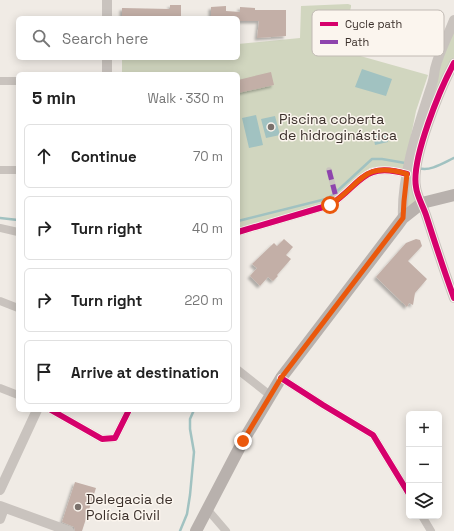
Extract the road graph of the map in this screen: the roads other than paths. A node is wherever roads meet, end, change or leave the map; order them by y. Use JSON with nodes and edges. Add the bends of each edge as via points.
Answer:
{"nodes":[{"id":1,"x":107,"y":0,"type":"edge"},
{"id":2,"x":107,"y":16,"type":"edge"},
{"id":3,"x":454,"y":20,"type":"edge"},
{"id":4,"x":444,"y":45,"type":"edge"},
{"id":5,"x":440,"y":56,"type":"edge"},
{"id":6,"x":107,"y":60,"type":"edge"},
{"id":7,"x":454,"y":63,"type":"edge"},
{"id":8,"x":107,"y":72,"type":"edge"},
{"id":9,"x":0,"y":81,"type":"edge"},
{"id":10,"x":16,"y":81,"type":"edge"},
{"id":11,"x":412,"y":168,"type":"junction"},
{"id":12,"x":0,"y":170,"type":"edge"},
{"id":13,"x":16,"y":170,"type":"edge"},
{"id":14,"x":329,"y":170,"type":"dead end"},
{"id":15,"x":454,"y":196,"type":"edge"},
{"id":16,"x":337,"y":201,"type":"junction"},
{"id":17,"x":422,"y":203,"type":"junction"},
{"id":18,"x":403,"y":218,"type":"junction"},
{"id":19,"x":0,"y":228,"type":"edge"},
{"id":20,"x":240,"y":231,"type":"edge"},
{"id":21,"x":16,"y":232,"type":"edge"},
{"id":22,"x":454,"y":298,"type":"edge"},
{"id":23,"x":0,"y":300,"type":"edge"},
{"id":24,"x":16,"y":307,"type":"edge"},
{"id":25,"x":240,"y":372,"type":"edge"},
{"id":26,"x":281,"y":378,"type":"junction"},
{"id":27,"x":0,"y":388,"type":"edge"},
{"id":28,"x":16,"y":394,"type":"edge"},
{"id":29,"x":271,"y":396,"type":"junction"},
{"id":30,"x":36,"y":412,"type":"edge"},
{"id":31,"x":55,"y":412,"type":"edge"},
{"id":32,"x":128,"y":412,"type":"dead end"},
{"id":33,"x":406,"y":489,"type":"edge"},
{"id":34,"x":0,"y":490,"type":"edge"},
{"id":35,"x":2,"y":507,"type":"edge"},
{"id":36,"x":207,"y":509,"type":"junction"},
{"id":37,"x":0,"y":519,"type":"edge"},
{"id":38,"x":424,"y":519,"type":"edge"},
{"id":39,"x":69,"y":531,"type":"edge"},
{"id":40,"x":196,"y":531,"type":"edge"},
{"id":41,"x":226,"y":531,"type":"edge"},
{"id":42,"x":432,"y":531,"type":"edge"}],
"edges":[{"from":1,"to":2,"type":"street"},
{"from":3,"to":4,"type":"street"},
{"from":5,"to":11,"type":"street","via":[[418,127]]},
{"from":6,"to":8,"type":"street"},
{"from":7,"to":11,"type":"street","via":[[436,102]]},
{"from":9,"to":10,"type":"street"},
{"from":11,"to":16,"type":"street","via":[[398,171],[379,169],[369,172]]},
{"from":11,"to":17,"type":"street"},
{"from":11,"to":18,"type":"street","via":[[404,201]]},
{"from":12,"to":13,"type":"street"},
{"from":14,"to":16,"type":"street"},
{"from":15,"to":17,"type":"main road"},
{"from":16,"to":20,"type":"street"},
{"from":17,"to":18,"type":"main road"},
{"from":17,"to":22,"type":"street"},
{"from":18,"to":26,"type":"main road"},
{"from":19,"to":21,"type":"street"},
{"from":23,"to":24,"type":"street"},
{"from":25,"to":29,"type":"street"},
{"from":26,"to":29,"type":"main road"},
{"from":26,"to":33,"type":"street","via":[[373,435]]},
{"from":27,"to":28,"type":"street"},
{"from":29,"to":36,"type":"main road","via":[[243,441]]},
{"from":30,"to":34,"type":"street"},
{"from":31,"to":32,"type":"street","via":[[102,439],[114,438]]},
{"from":35,"to":37,"type":"street"},
{"from":35,"to":39,"type":"street"},
{"from":36,"to":40,"type":"main road"},
{"from":36,"to":41,"type":"street"},
{"from":38,"to":42,"type":"street"}]}
